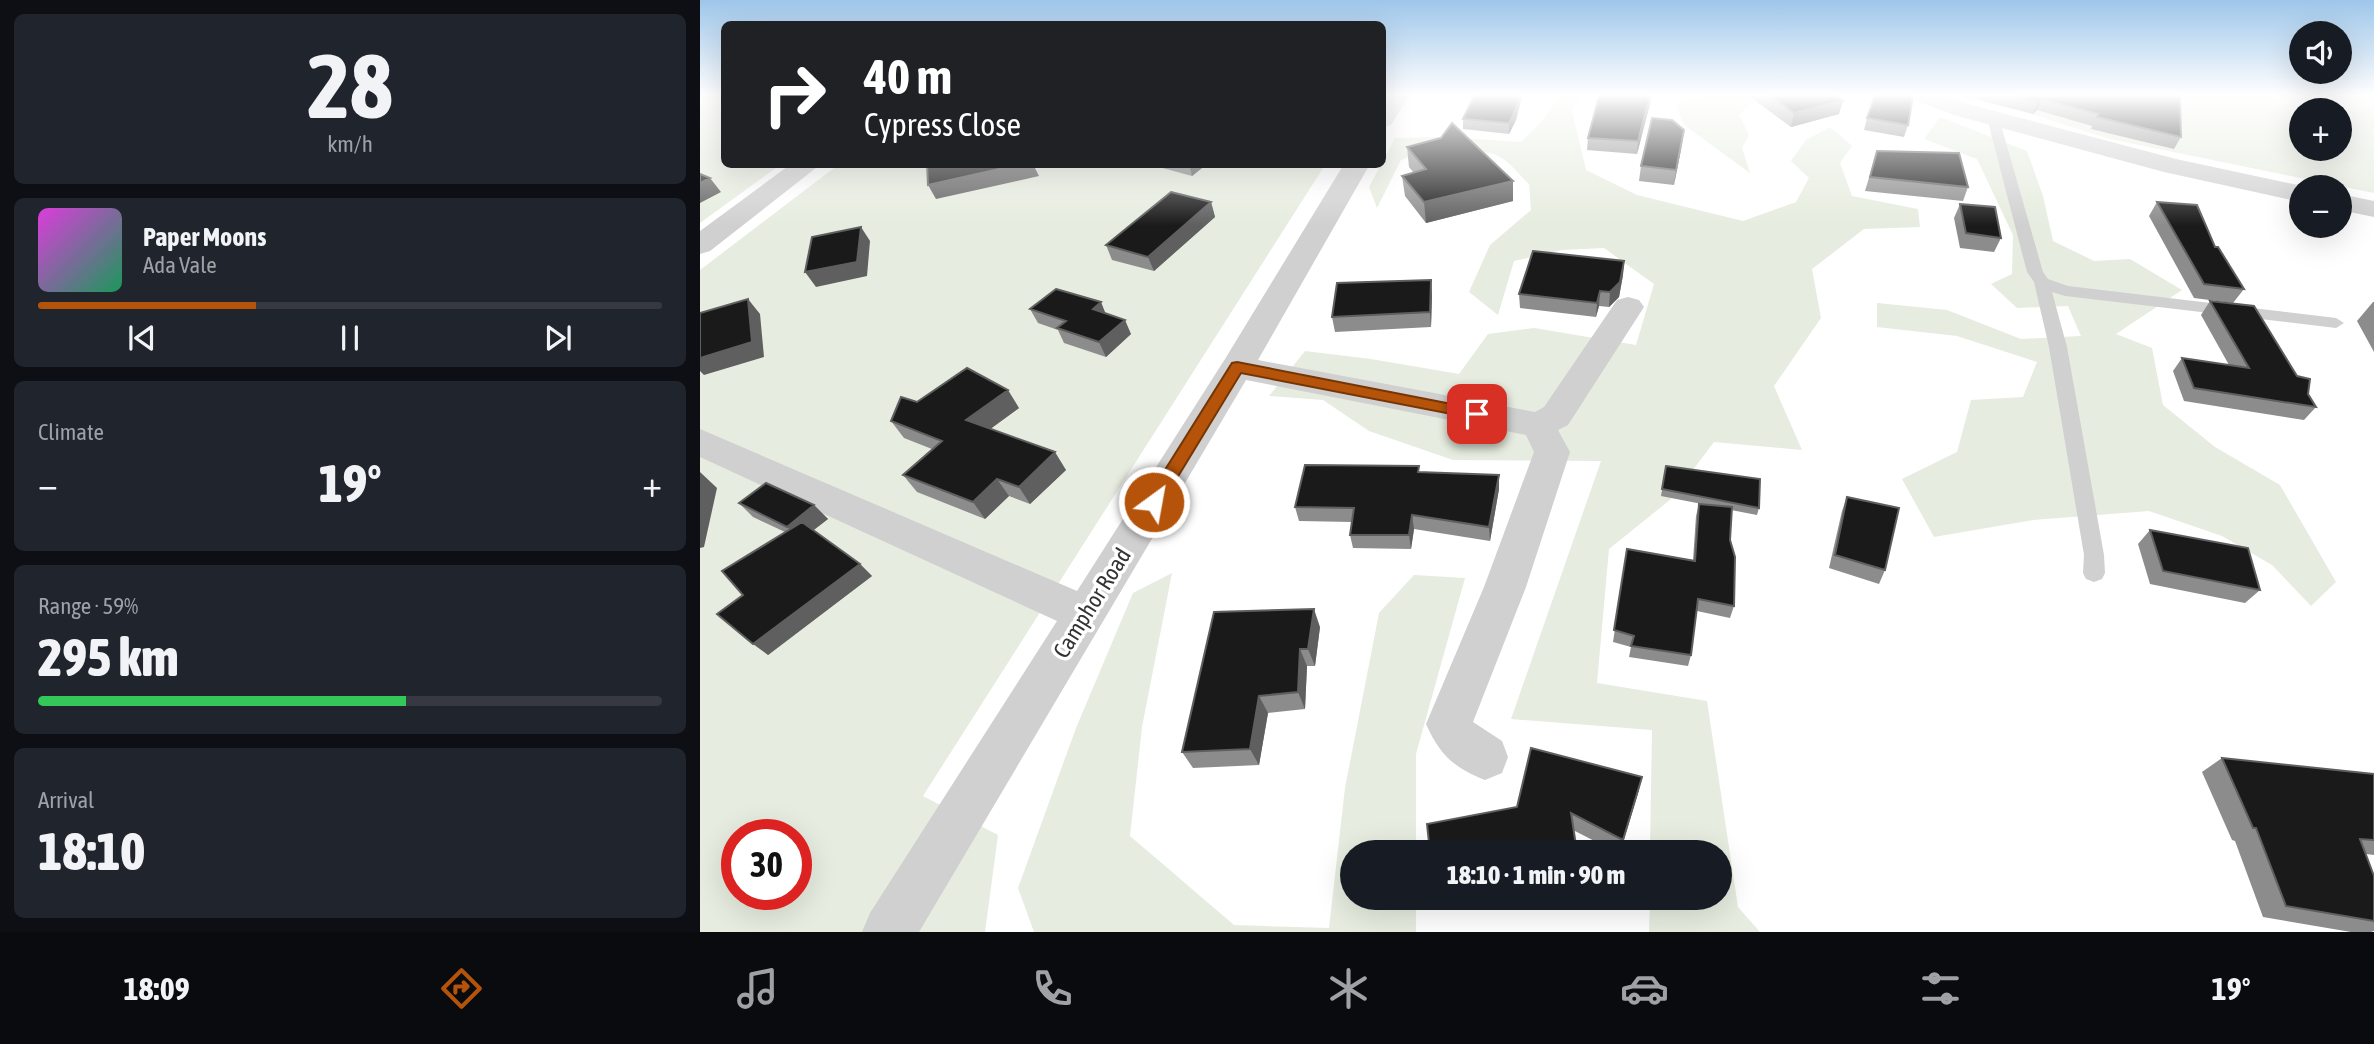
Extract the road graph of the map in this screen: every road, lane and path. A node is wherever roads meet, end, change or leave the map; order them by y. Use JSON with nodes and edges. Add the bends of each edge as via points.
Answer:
{"nodes":[{"id":1,"x":1999,"y":139,"type":"edge"},
{"id":2,"x":2074,"y":139,"type":"edge"},
{"id":3,"x":803,"y":168,"type":"edge"},
{"id":4,"x":1355,"y":168,"type":"edge"},
{"id":5,"x":2289,"y":191,"type":"edge"},
{"id":6,"x":2352,"y":204,"type":"edge"},
{"id":7,"x":2374,"y":209,"type":"edge"},
{"id":8,"x":700,"y":245,"type":"edge"},
{"id":9,"x":2042,"y":282,"type":"junction"},
{"id":10,"x":1628,"y":307,"type":"dead end"},
{"id":11,"x":2336,"y":323,"type":"dead end"},
{"id":12,"x":1237,"y":367,"type":"junction"},
{"id":13,"x":1538,"y":425,"type":"junction"},
{"id":14,"x":700,"y":442,"type":"edge"},
{"id":15,"x":2094,"y":573,"type":"dead end"},
{"id":16,"x":1085,"y":614,"type":"junction"},
{"id":17,"x":1485,"y":757,"type":"dead end"},
{"id":18,"x":889,"y":932,"type":"edge"}],
"edges":[{"from":1,"to":9,"type":"lane","via":[[2035,272]]},
{"from":2,"to":5,"type":"street"},
{"from":3,"to":8,"type":"street"},
{"from":4,"to":12,"type":"street","name":"Camphor Road"},
{"from":6,"to":7,"type":"street"},
{"from":9,"to":11,"type":"lane","via":[[2065,291]]},
{"from":9,"to":15,"type":"lane","via":[[2058,346]]},
{"from":10,"to":13,"type":"street","via":[[1556,416]]},
{"from":12,"to":13,"type":"street"},
{"from":12,"to":16,"type":"street","name":"Camphor Road"},
{"from":13,"to":17,"type":"street","via":[[1552,452],[1505,587],[1449,724],[1456,737]]},
{"from":14,"to":16,"type":"street"},
{"from":16,"to":18,"type":"street","name":"Camphor Road"}]}
